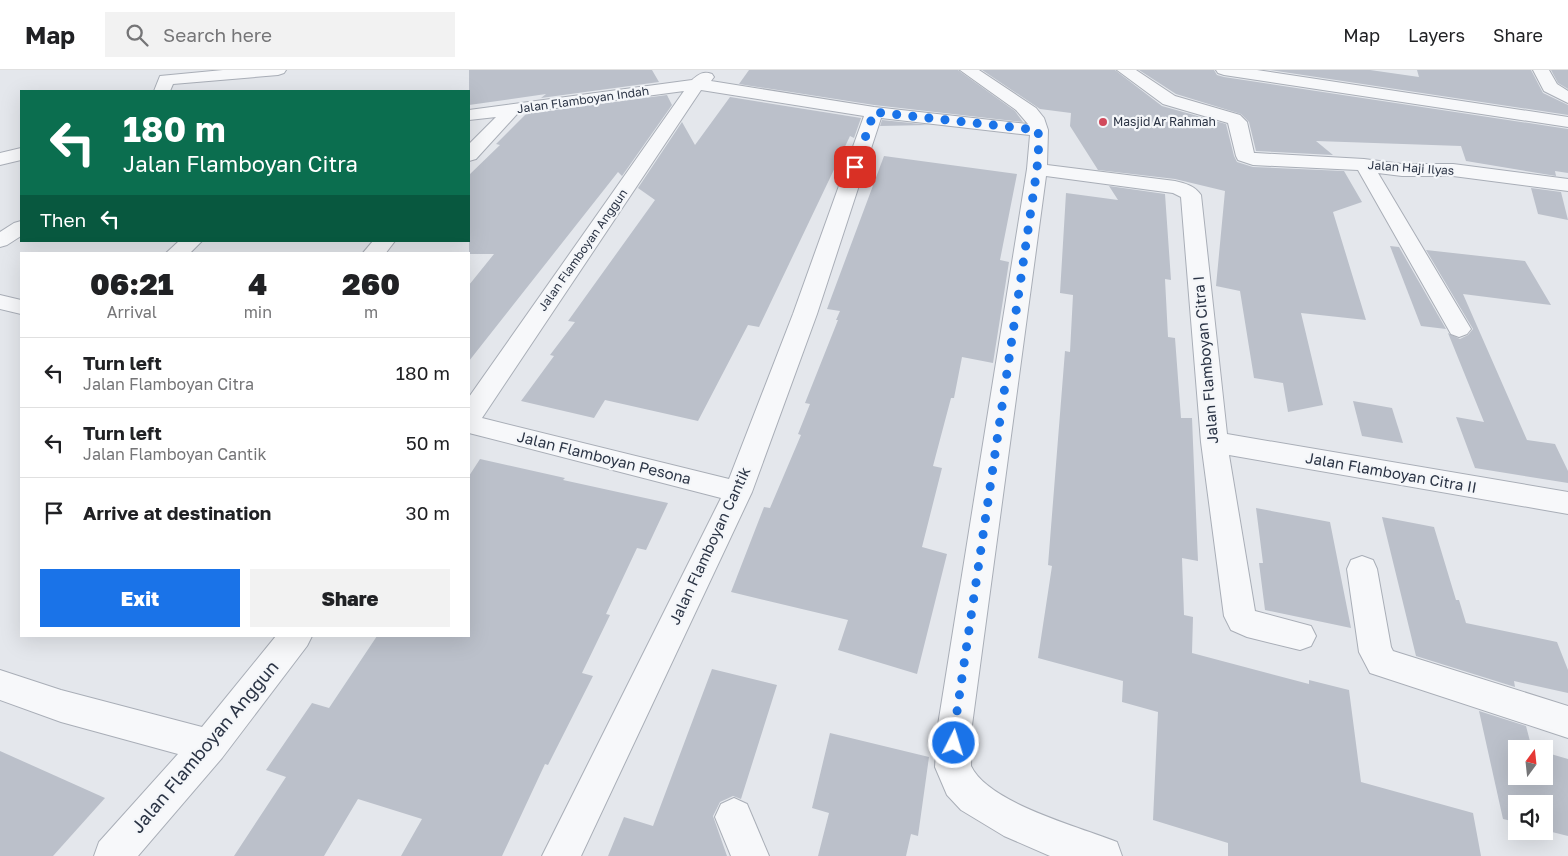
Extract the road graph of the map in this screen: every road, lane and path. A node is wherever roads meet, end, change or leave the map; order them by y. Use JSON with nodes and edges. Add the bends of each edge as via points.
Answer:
{"nodes":[{"id":1,"x":278,"y":70,"type":"edge"},
{"id":2,"x":968,"y":70,"type":"edge"},
{"id":3,"x":1126,"y":70,"type":"edge"},
{"id":4,"x":1224,"y":70,"type":"edge"},
{"id":5,"x":1540,"y":70,"type":"edge"},
{"id":6,"x":710,"y":74,"type":"edge"},
{"id":7,"x":164,"y":86,"type":"edge"},
{"id":8,"x":1568,"y":98,"type":"edge"},
{"id":9,"x":513,"y":109,"type":"junction"},
{"id":10,"x":874,"y":112,"type":"junction"},
{"id":11,"x":470,"y":115,"type":"edge"},
{"id":12,"x":1568,"y":122,"type":"edge"},
{"id":13,"x":1038,"y":130,"type":"junction"},
{"id":14,"x":20,"y":154,"type":"edge"},
{"id":15,"x":470,"y":154,"type":"edge"},
{"id":16,"x":0,"y":158,"type":"edge"},
{"id":17,"x":1364,"y":165,"type":"junction"},
{"id":18,"x":1037,"y":169,"type":"junction"},
{"id":19,"x":1568,"y":185,"type":"edge"},
{"id":20,"x":20,"y":228,"type":"edge"},
{"id":21,"x":0,"y":241,"type":"edge"},
{"id":22,"x":191,"y":242,"type":"edge"},
{"id":23,"x":384,"y":242,"type":"edge"},
{"id":24,"x":178,"y":252,"type":"edge"},
{"id":25,"x":374,"y":252,"type":"edge"},
{"id":26,"x":0,"y":302,"type":"edge"},
{"id":27,"x":20,"y":307,"type":"edge"},
{"id":28,"x":1459,"y":329,"type":"dead end"},
{"id":29,"x":470,"y":415,"type":"edge"},
{"id":30,"x":470,"y":424,"type":"edge"},
{"id":31,"x":1214,"y":442,"type":"junction"},
{"id":32,"x":738,"y":492,"type":"junction"},
{"id":33,"x":1568,"y":503,"type":"edge"},
{"id":34,"x":1362,"y":569,"type":"dead end"},
{"id":35,"x":1300,"y":636,"type":"dead end"},
{"id":36,"x":295,"y":637,"type":"edge"},
{"id":37,"x":0,"y":685,"type":"edge"},
{"id":38,"x":1568,"y":722,"type":"edge"},
{"id":39,"x":209,"y":746,"type":"junction"},
{"id":40,"x":734,"y":817,"type":"dead end"},
{"id":41,"x":113,"y":856,"type":"edge"},
{"id":42,"x":561,"y":856,"type":"edge"},
{"id":43,"x":750,"y":856,"type":"edge"},
{"id":44,"x":1103,"y":856,"type":"edge"}],
"edges":[{"from":1,"to":7,"type":"street"},
{"from":2,"to":13,"type":"street","via":[[1026,110],[1036,119]]},
{"from":3,"to":17,"type":"street","name":"Jalan Haji Ilyas","via":[[1169,100],[1234,118],[1238,122],[1245,156]]},
{"from":4,"to":12,"type":"street"},
{"from":5,"to":8,"type":"street","via":[[1550,86]]},
{"from":6,"to":9,"type":"street","name":"Jalan Flamboyan Indah"},
{"from":6,"to":10,"type":"street","name":"Jalan Flamboyan Indah"},
{"from":6,"to":29,"type":"street","name":"Jalan Flamboyan Anggun"},
{"from":9,"to":11,"type":"street","name":"Jalan Flamboyan Indah"},
{"from":9,"to":15,"type":"street"},
{"from":10,"to":13,"type":"street","name":"Jalan Flamboyan Indah"},
{"from":10,"to":32,"type":"street","name":"Jalan Flamboyan Cantik","via":[[805,314]]},
{"from":13,"to":18,"type":"street"},
{"from":14,"to":16,"type":"street"},
{"from":17,"to":19,"type":"street","name":"Jalan Haji Ilyas","via":[[1402,170],[1453,170]]},
{"from":17,"to":28,"type":"street"},
{"from":18,"to":31,"type":"street","name":"Jalan Flamboyan Citra I","via":[[1175,187],[1191,195]]},
{"from":18,"to":44,"type":"street","via":[[955,725],[953,767],[971,795],[1012,820]]},
{"from":20,"to":21,"type":"street"},
{"from":22,"to":24,"type":"street"},
{"from":23,"to":25,"type":"street"},
{"from":26,"to":27,"type":"street"},
{"from":30,"to":32,"type":"street","name":"Jalan Flamboyan Pesona"},
{"from":31,"to":33,"type":"street","name":"Jalan Flamboyan Citra II"},
{"from":31,"to":35,"type":"street","name":"Jalan Flamboyan Citra I","via":[[1241,619]]},
{"from":32,"to":42,"type":"street","name":"Jalan Flamboyan Cantik"},
{"from":34,"to":38,"type":"street","via":[[1375,652],[1382,662]]},
{"from":36,"to":39,"type":"street","name":"Jalan Flamboyan Anggun"},
{"from":37,"to":39,"type":"street","via":[[61,706]]},
{"from":39,"to":41,"type":"street","name":"Jalan Flamboyan Anggun"},
{"from":40,"to":43,"type":"street"}]}
